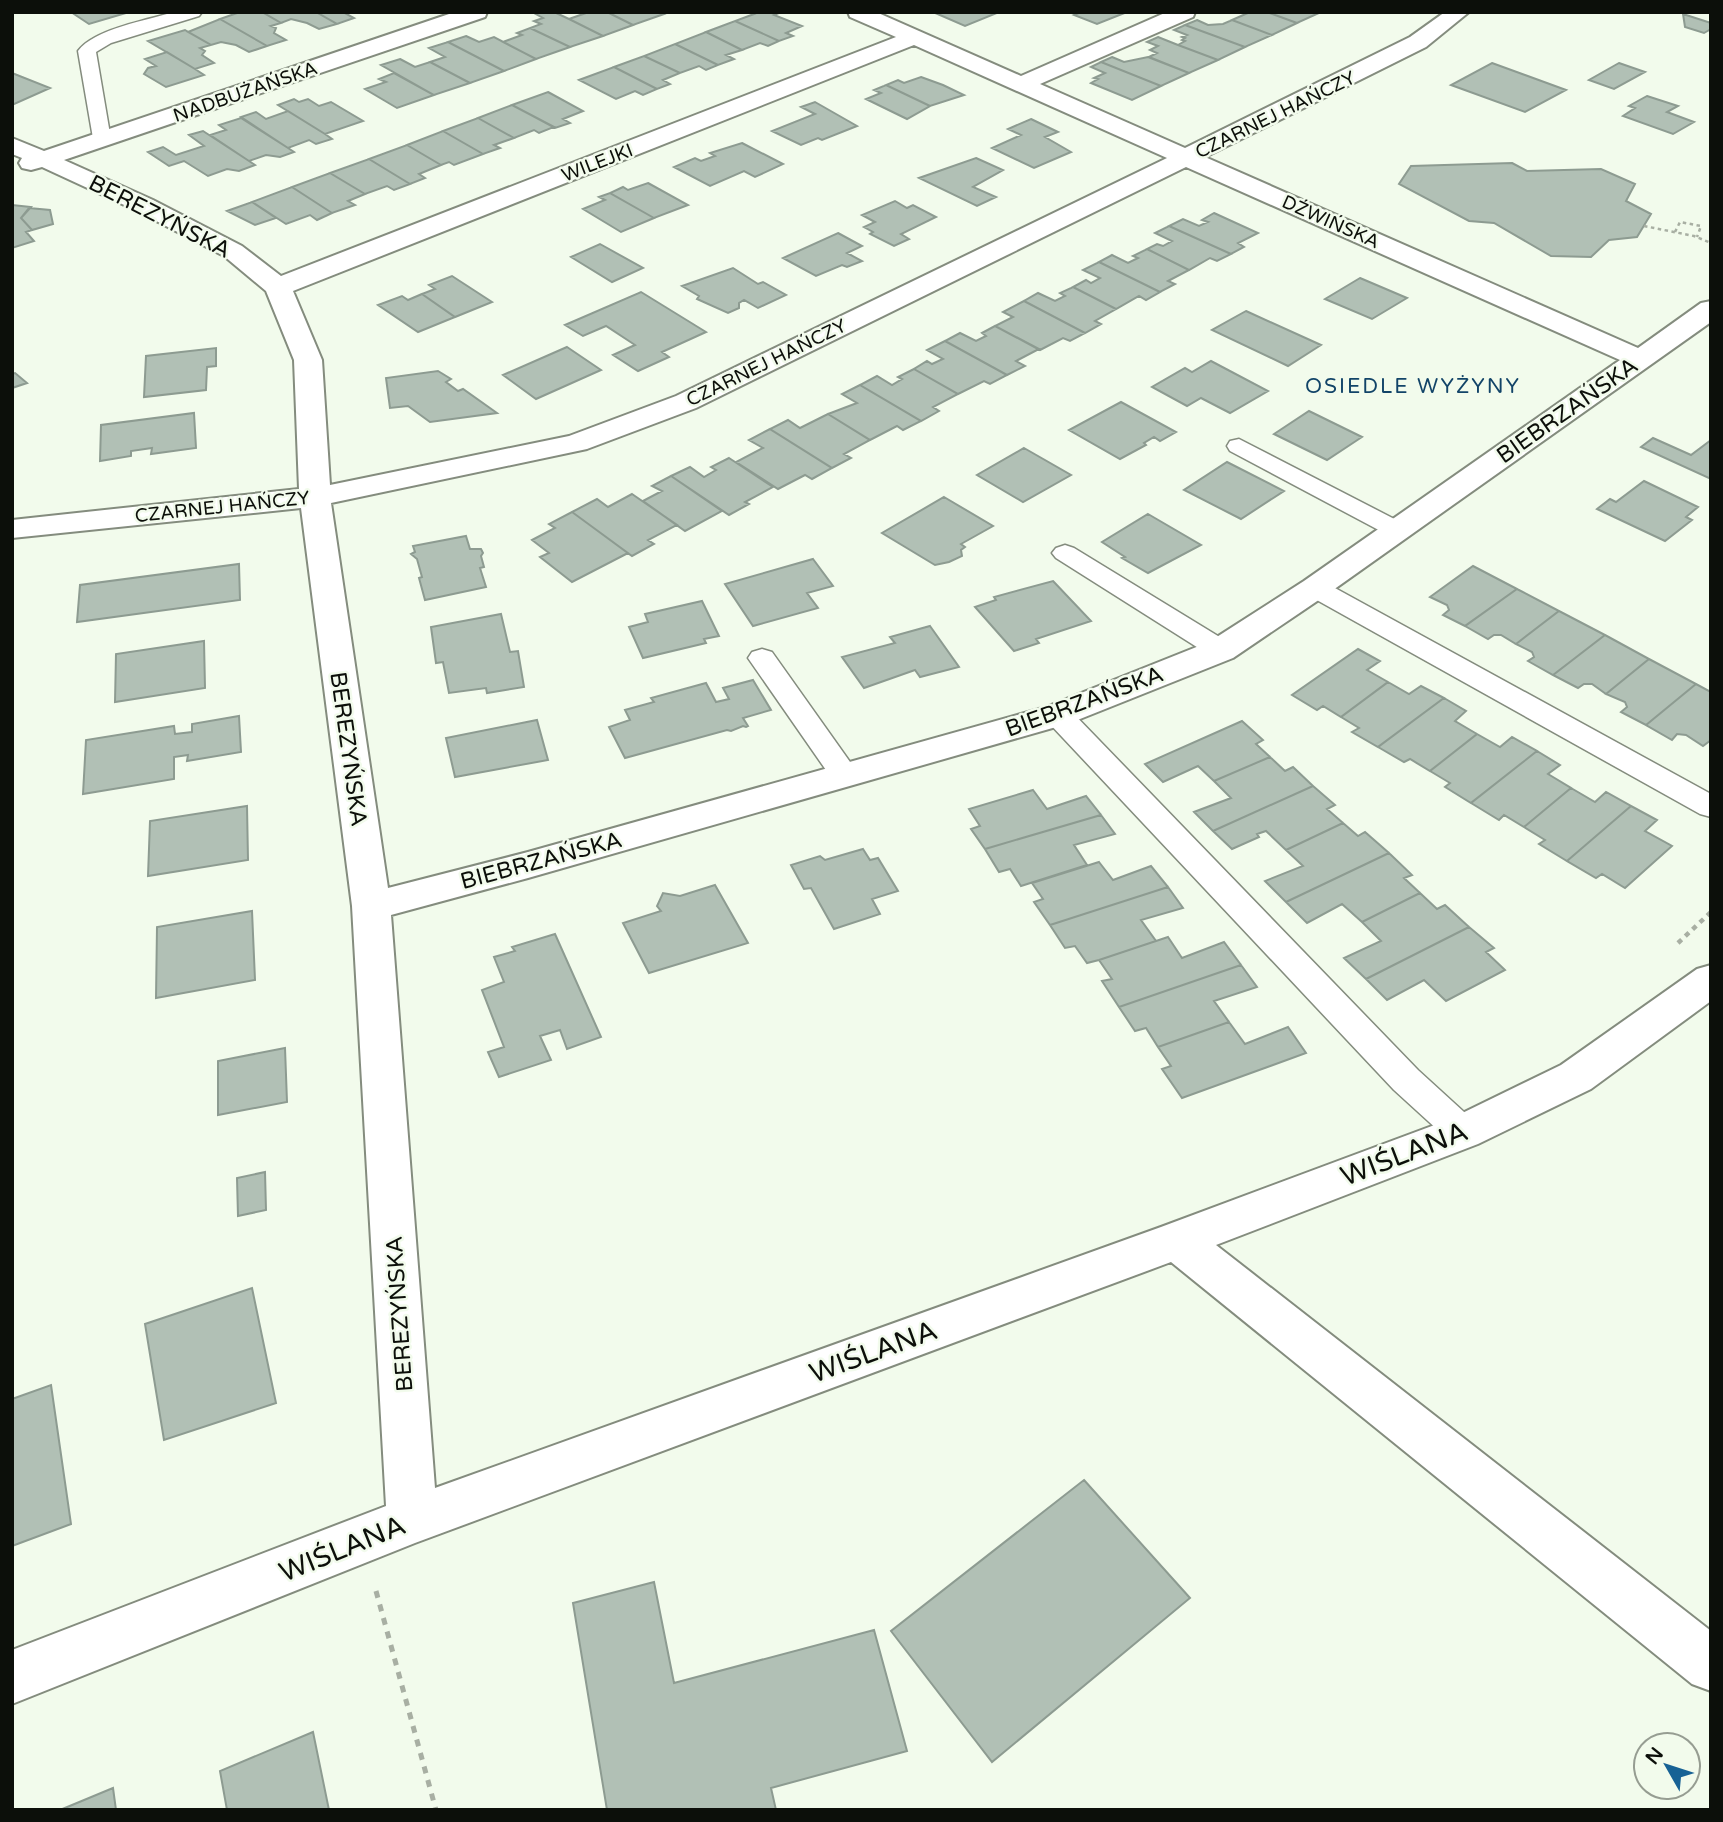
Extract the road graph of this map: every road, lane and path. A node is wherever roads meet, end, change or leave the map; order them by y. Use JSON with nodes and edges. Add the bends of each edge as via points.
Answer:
{"nodes":[{"id":1,"x":192,"y":12,"type":"edge"},
{"id":2,"x":477,"y":12,"type":"edge"},
{"id":3,"x":859,"y":12,"type":"edge"},
{"id":4,"x":1185,"y":12,"type":"edge"},
{"id":5,"x":1459,"y":12,"type":"edge"},
{"id":6,"x":915,"y":37,"type":"junction"},
{"id":7,"x":1022,"y":84,"type":"junction"},
{"id":8,"x":101,"y":139,"type":"junction"},
{"id":9,"x":1187,"y":157,"type":"junction"},
{"id":10,"x":23,"y":158,"type":"edge"},
{"id":11,"x":1644,"y":226,"type":"dead end"},
{"id":12,"x":1675,"y":232,"type":"junction"},
{"id":13,"x":1697,"y":237,"type":"junction"},
{"id":14,"x":1711,"y":243,"type":"edge"},
{"id":15,"x":278,"y":287,"type":"junction"},
{"id":16,"x":1711,"y":309,"type":"edge"},
{"id":17,"x":1640,"y":359,"type":"junction"},
{"id":18,"x":1239,"y":446,"type":"dead end"},
{"id":19,"x":314,"y":497,"type":"junction"},
{"id":20,"x":12,"y":529,"type":"edge"},
{"id":21,"x":1397,"y":530,"type":"junction"},
{"id":22,"x":1065,"y":553,"type":"dead end"},
{"id":23,"x":1315,"y":588,"type":"junction"},
{"id":24,"x":1221,"y":650,"type":"junction"},
{"id":25,"x":762,"y":657,"type":"dead end"},
{"id":26,"x":1058,"y":715,"type":"junction"},
{"id":27,"x":845,"y":776,"type":"junction"},
{"id":28,"x":1711,"y":807,"type":"edge"},
{"id":29,"x":371,"y":906,"type":"junction"},
{"id":30,"x":1711,"y":912,"type":"edge"},
{"id":31,"x":1674,"y":947,"type":"dead end"},
{"id":32,"x":1711,"y":980,"type":"edge"},
{"id":33,"x":1462,"y":1132,"type":"junction"},
{"id":34,"x":1177,"y":1240,"type":"junction"},
{"id":35,"x":412,"y":1520,"type":"junction"},
{"id":36,"x":362,"y":1540,"type":"junction"},
{"id":37,"x":1711,"y":1665,"type":"edge"},
{"id":38,"x":12,"y":1677,"type":"edge"},
{"id":39,"x":436,"y":1810,"type":"edge"}],
"edges":[{"from":1,"to":8,"type":"lane","via":[[105,39],[87,51]]},
{"from":2,"to":8,"type":"street","name":"NADBUŻAŃSKA"},
{"from":3,"to":6,"type":"street","name":"DŹWIŃSKA"},
{"from":4,"to":7,"type":"street"},
{"from":5,"to":9,"type":"street","name":"CZARNEJ HAŃCZY","via":[[1418,42]]},
{"from":6,"to":7,"type":"street","name":"DŹWIŃSKA"},
{"from":6,"to":15,"type":"street","name":"WILEJKI"},
{"from":7,"to":9,"type":"street","name":"DŹWIŃSKA"},
{"from":8,"to":10,"type":"street","name":"NADBUŻAŃSKA"},
{"from":9,"to":17,"type":"street","name":"DŹWIŃSKA"},
{"from":9,"to":19,"type":"street","name":"CZARNEJ HAŃCZY","via":[[686,402],[577,443]]},
{"from":10,"to":15,"type":"street","name":"BEREZYŃSKA","via":[[144,205],[233,251]]},
{"from":11,"to":12,"type":"path"},
{"from":12,"to":13,"type":"path"},
{"from":12,"to":13,"type":"path","via":[[1680,222],[1701,226]]},
{"from":13,"to":14,"type":"path"},
{"from":15,"to":19,"type":"street","name":"BEREZYŃSKA","via":[[308,360]]},
{"from":16,"to":17,"type":"street","name":"BIEBRZAŃSKA"},
{"from":17,"to":21,"type":"street","name":"BIEBRZAŃSKA"},
{"from":18,"to":21,"type":"lane"},
{"from":19,"to":20,"type":"street","name":"CZARNEJ HAŃCZY"},
{"from":19,"to":29,"type":"street","name":"BEREZYŃSKA"},
{"from":21,"to":23,"type":"street","name":"BIEBRZAŃSKA"},
{"from":22,"to":24,"type":"lane"},
{"from":23,"to":24,"type":"street","name":"BIEBRZAŃSKA"},
{"from":23,"to":28,"type":"lane"},
{"from":24,"to":26,"type":"street","name":"BIEBRZAŃSKA"},
{"from":25,"to":27,"type":"lane"},
{"from":26,"to":27,"type":"street","name":"BIEBRZAŃSKA"},
{"from":26,"to":33,"type":"lane","via":[[1406,1080]]},
{"from":27,"to":29,"type":"street","name":"BIEBRZAŃSKA"},
{"from":29,"to":35,"type":"street","name":"BEREZYŃSKA"},
{"from":30,"to":31,"type":"path"},
{"from":32,"to":33,"type":"street","name":"WIŚLANA","via":[[1576,1077]]},
{"from":33,"to":34,"type":"street","name":"WIŚLANA"},
{"from":34,"to":35,"type":"street","name":"WIŚLANA"},
{"from":34,"to":37,"type":"street"},
{"from":35,"to":36,"type":"street","name":"WIŚLANA"},
{"from":36,"to":38,"type":"street","name":"WIŚLANA"},
{"from":36,"to":39,"type":"path"}]}
